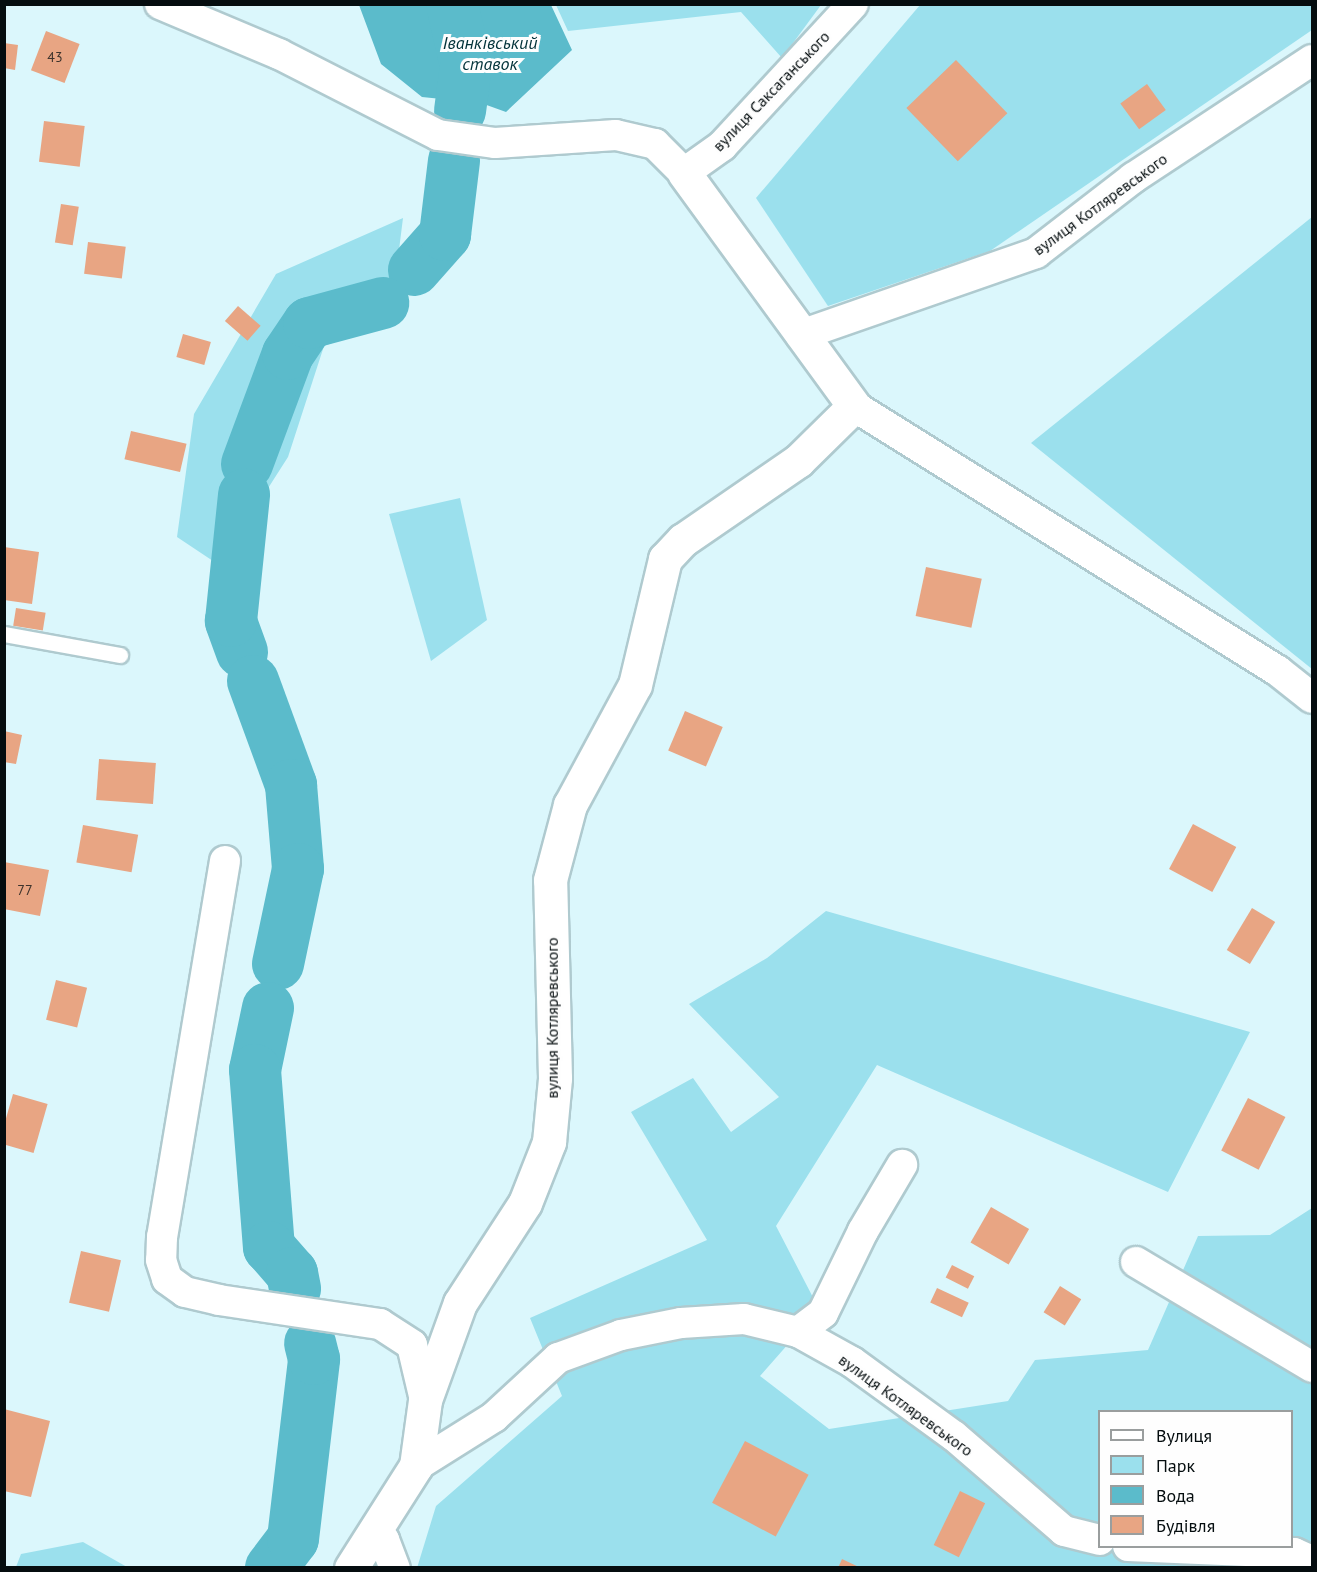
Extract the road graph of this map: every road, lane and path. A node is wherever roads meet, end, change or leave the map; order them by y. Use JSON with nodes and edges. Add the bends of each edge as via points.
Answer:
{"nodes":[{"id":1,"x":160,"y":4,"type":"edge"},
{"id":2,"x":853,"y":4,"type":"edge"},
{"id":3,"x":1312,"y":60,"type":"edge"},
{"id":4,"x":684,"y":173,"type":"junction"},
{"id":5,"x":801,"y":335,"type":"junction"},
{"id":6,"x":854,"y":406,"type":"junction"},
{"id":7,"x":4,"y":634,"type":"edge"},
{"id":8,"x":120,"y":655,"type":"dead end"},
{"id":9,"x":1312,"y":698,"type":"edge"},
{"id":10,"x":225,"y":861,"type":"dead end"},
{"id":11,"x":902,"y":1165,"type":"dead end"},
{"id":12,"x":1136,"y":1262,"type":"dead end"},
{"id":13,"x":798,"y":1332,"type":"junction"},
{"id":14,"x":1312,"y":1366,"type":"edge"},
{"id":15,"x":425,"y":1400,"type":"junction"},
{"id":16,"x":416,"y":1466,"type":"junction"},
{"id":17,"x":374,"y":1532,"type":"junction"},
{"id":18,"x":1098,"y":1540,"type":"edge"},
{"id":19,"x":1175,"y":1548,"type":"edge"},
{"id":20,"x":1312,"y":1561,"type":"edge"},
{"id":21,"x":351,"y":1568,"type":"edge"},
{"id":22,"x":395,"y":1568,"type":"edge"}],
"edges":[{"from":1,"to":4,"type":"street","via":[[279,54],[438,135],[495,143],[616,135],[655,144]]},
{"from":2,"to":4,"type":"street","name":"вулиця Саксаганського","via":[[722,146]]},
{"from":3,"to":5,"type":"street","name":"вулиця Котляревського","via":[[1133,178],[1036,253]]},
{"from":4,"to":5,"type":"street"},
{"from":5,"to":6,"type":"street"},
{"from":6,"to":9,"type":"street","via":[[1278,671]]},
{"from":6,"to":15,"type":"street","name":"вулиця Котляревського","via":[[798,461],[683,540],[665,559],[635,685],[570,805],[550,880],[555,1078],[549,1142],[525,1203],[460,1303]]},
{"from":7,"to":8,"type":"lane"},
{"from":10,"to":15,"type":"street","via":[[162,1237],[161,1260],[167,1280],[185,1292],[219,1300],[380,1324],[412,1345]]},
{"from":11,"to":13,"type":"street","via":[[862,1231],[823,1314]]},
{"from":12,"to":14,"type":"street"},
{"from":13,"to":16,"type":"street","name":"вулиця Котляревського","via":[[744,1319],[681,1323],[621,1335],[558,1358],[494,1417]]},
{"from":13,"to":18,"type":"street","name":"вулиця Котляревського","via":[[852,1362],[954,1436],[1064,1531]]},
{"from":15,"to":16,"type":"street","name":"вулиця Котляревського"},
{"from":16,"to":17,"type":"street"},
{"from":17,"to":21,"type":"street"},
{"from":17,"to":22,"type":"street","via":[[384,1540]]},
{"from":19,"to":20,"type":"street","via":[[1294,1553]]}]}
